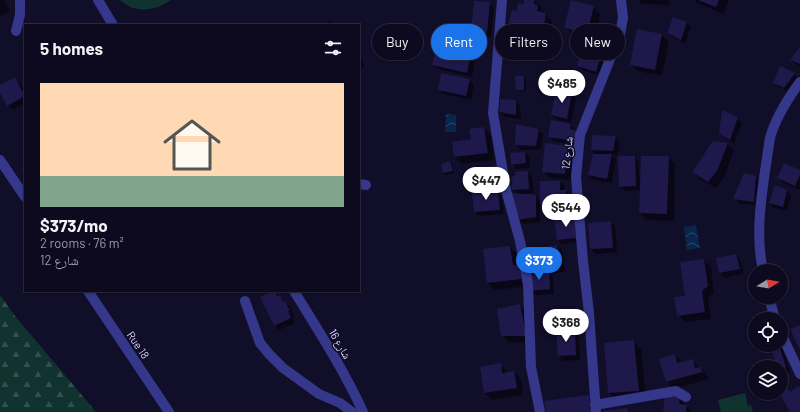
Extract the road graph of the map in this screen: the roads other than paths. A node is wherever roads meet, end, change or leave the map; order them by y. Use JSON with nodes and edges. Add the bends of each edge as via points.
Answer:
{"nodes":[{"id":1,"x":20,"y":0,"type":"edge"},
{"id":2,"x":98,"y":0,"type":"edge"},
{"id":3,"x":502,"y":0,"type":"edge"},
{"id":4,"x":621,"y":0,"type":"edge"},
{"id":5,"x":112,"y":24,"type":"edge"},
{"id":6,"x":16,"y":32,"type":"dead end"},
{"id":7,"x":800,"y":82,"type":"edge"},
{"id":8,"x":0,"y":160,"type":"edge"},
{"id":9,"x":24,"y":196,"type":"edge"},
{"id":10,"x":762,"y":264,"type":"edge"},
{"id":11,"x":89,"y":292,"type":"edge"},
{"id":12,"x":295,"y":292,"type":"edge"},
{"id":13,"x":245,"y":301,"type":"dead end"},
{"id":14,"x":788,"y":348,"type":"edge"},
{"id":15,"x":800,"y":374,"type":"edge"},
{"id":16,"x":686,"y":398,"type":"dead end"},
{"id":17,"x":596,"y":409,"type":"edge"},
{"id":18,"x":169,"y":412,"type":"edge"},
{"id":19,"x":352,"y":412,"type":"edge"},
{"id":20,"x":363,"y":412,"type":"edge"},
{"id":21,"x":540,"y":412,"type":"edge"}],
"edges":[{"from":1,"to":6,"type":"street"},
{"from":2,"to":5,"type":"street"},
{"from":3,"to":21,"type":"street","via":[[493,113],[506,190],[520,241],[528,285],[531,367]]},
{"from":4,"to":17,"type":"street","name":"شارع 12","via":[[623,18],[620,34],[580,135],[576,177]]},
{"from":7,"to":10,"type":"street","via":[[786,101],[771,137],[761,199],[759,240]]},
{"from":8,"to":9,"type":"street"},
{"from":11,"to":18,"type":"street","name":"Rue 18"},
{"from":12,"to":20,"type":"street","name":"شارع 16"},
{"from":13,"to":19,"type":"street","via":[[260,343],[269,354],[283,368],[319,394],[340,403]]},
{"from":14,"to":15,"type":"street"},
{"from":16,"to":17,"type":"street","via":[[676,391]]}]}
